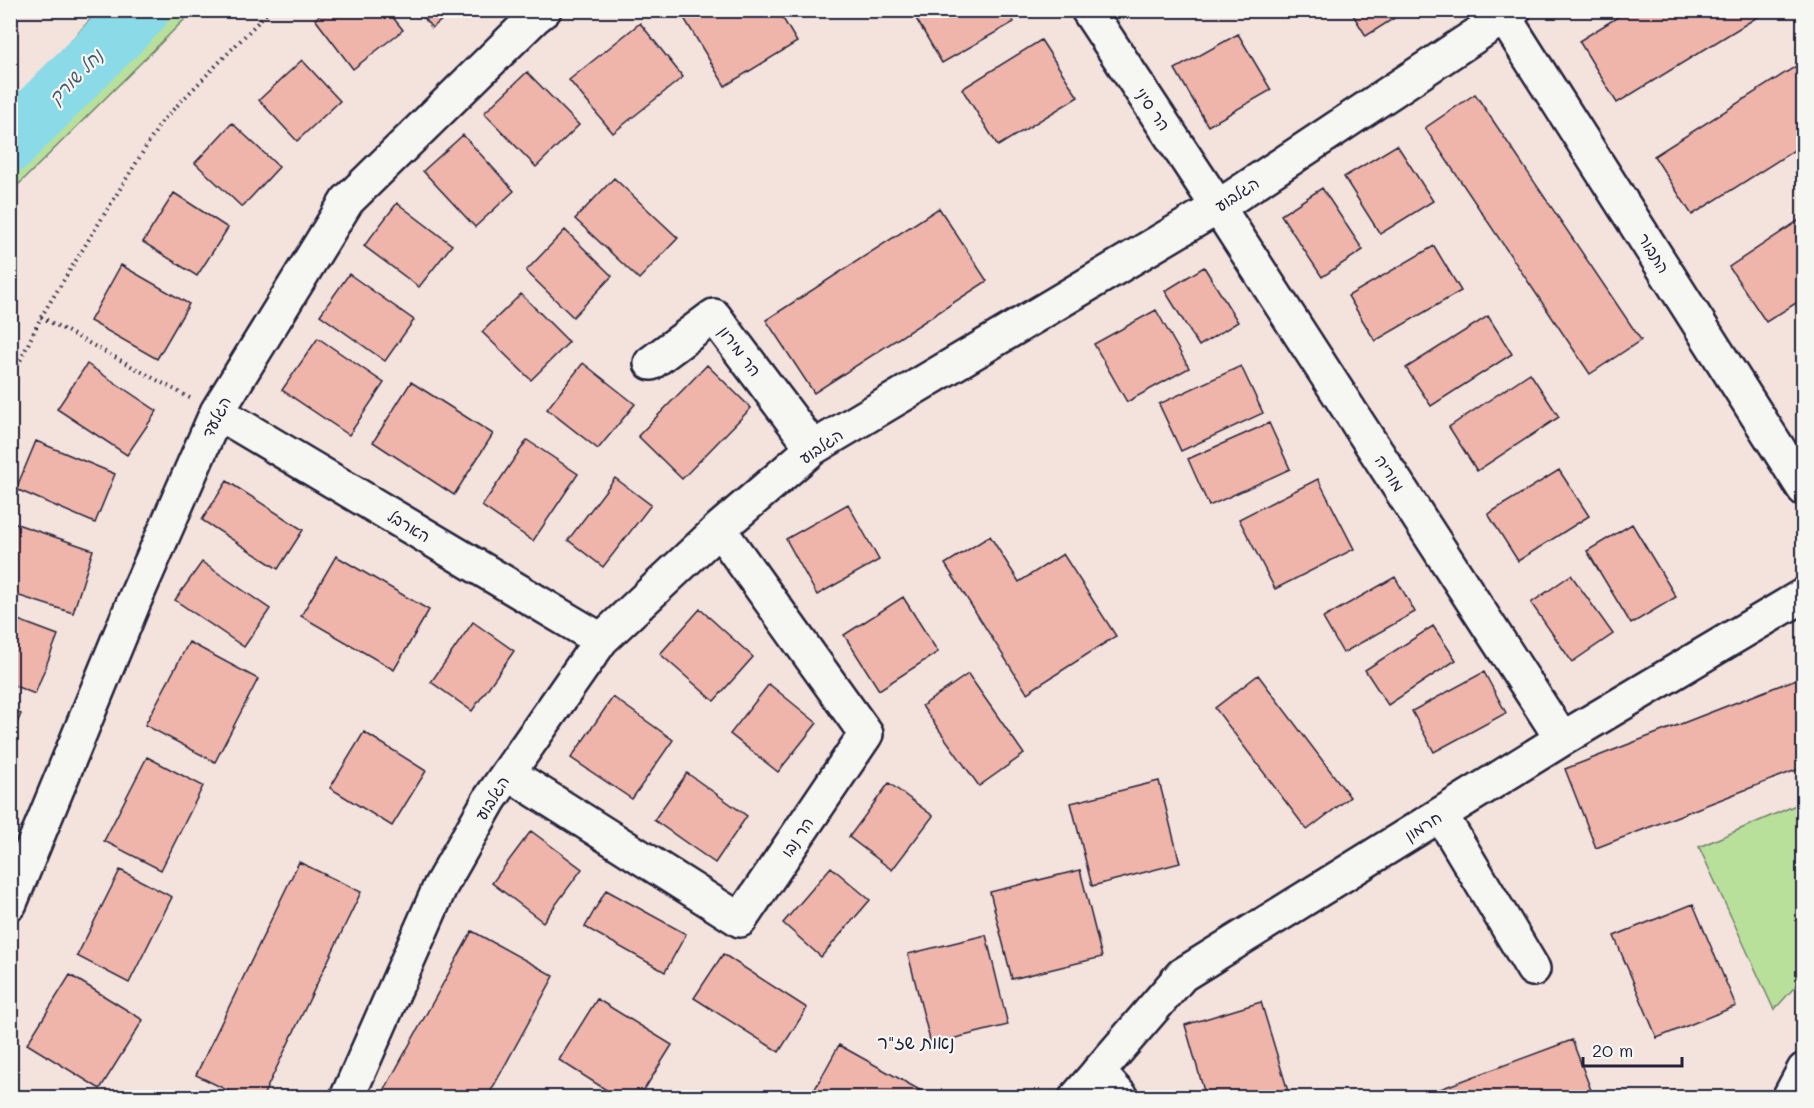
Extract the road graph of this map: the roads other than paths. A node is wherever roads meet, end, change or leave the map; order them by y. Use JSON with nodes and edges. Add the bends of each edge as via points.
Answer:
{"nodes":[{"id":1,"x":544,"y":10,"type":"edge"},
{"id":2,"x":1088,"y":10,"type":"edge"},
{"id":3,"x":1509,"y":14,"type":"edge"},
{"id":4,"x":1218,"y":207,"type":"junction"},
{"id":5,"x":651,"y":363,"type":"dead end"},
{"id":6,"x":217,"y":412,"type":"junction"},
{"id":7,"x":813,"y":448,"type":"junction"},
{"id":8,"x":1803,"y":489,"type":"edge"},
{"id":9,"x":719,"y":529,"type":"junction"},
{"id":10,"x":1803,"y":595,"type":"edge"},
{"id":11,"x":601,"y":640,"type":"junction"},
{"id":12,"x":1562,"y":739,"type":"junction"},
{"id":13,"x":508,"y":773,"type":"junction"},
{"id":14,"x":1441,"y":815,"type":"junction"},
{"id":15,"x":10,"y":903,"type":"edge"},
{"id":16,"x":1533,"y":969,"type":"dead end"},
{"id":17,"x":1803,"y":1070,"type":"edge"},
{"id":18,"x":1098,"y":1072,"type":"junction"},
{"id":19,"x":347,"y":1098,"type":"edge"},
{"id":20,"x":1076,"y":1098,"type":"edge"},
{"id":21,"x":1122,"y":1098,"type":"edge"},
{"id":22,"x":1789,"y":1098,"type":"edge"}],
"edges":[{"from":1,"to":6,"type":"main road","name":"הגלעד","via":[[347,201]]},
{"from":2,"to":4,"type":"main road","name":"הר סיני"},
{"from":3,"to":4,"type":"main road","name":"הגלבוע"},
{"from":3,"to":8,"type":"main road","name":"התבור"},
{"from":4,"to":7,"type":"main road","name":"הגלבוע"},
{"from":4,"to":12,"type":"main road","name":"מוריה"},
{"from":5,"to":7,"type":"main road","name":"הר מירון","via":[[714,316]]},
{"from":6,"to":11,"type":"main road","name":"הארבל"},
{"from":6,"to":15,"type":"main road","name":"הגלעד"},
{"from":7,"to":9,"type":"main road","name":"הגלבוע"},
{"from":9,"to":11,"type":"main road","name":"הגלבוע"},
{"from":9,"to":13,"type":"main road","name":"הר נבו","via":[[866,734],[740,920]]},
{"from":10,"to":12,"type":"main road","name":"חרמון"},
{"from":11,"to":13,"type":"main road","name":"הגלבוע"},
{"from":12,"to":14,"type":"main road","name":"חרמון"},
{"from":13,"to":19,"type":"main road","name":"הגלבוע","via":[[440,887]]},
{"from":14,"to":16,"type":"main road"},
{"from":14,"to":18,"type":"main road","name":"חרמון","via":[[1182,975]]},
{"from":17,"to":22,"type":"main road"},
{"from":18,"to":20,"type":"main road","name":"חרמון"},
{"from":18,"to":21,"type":"main road"}]}
